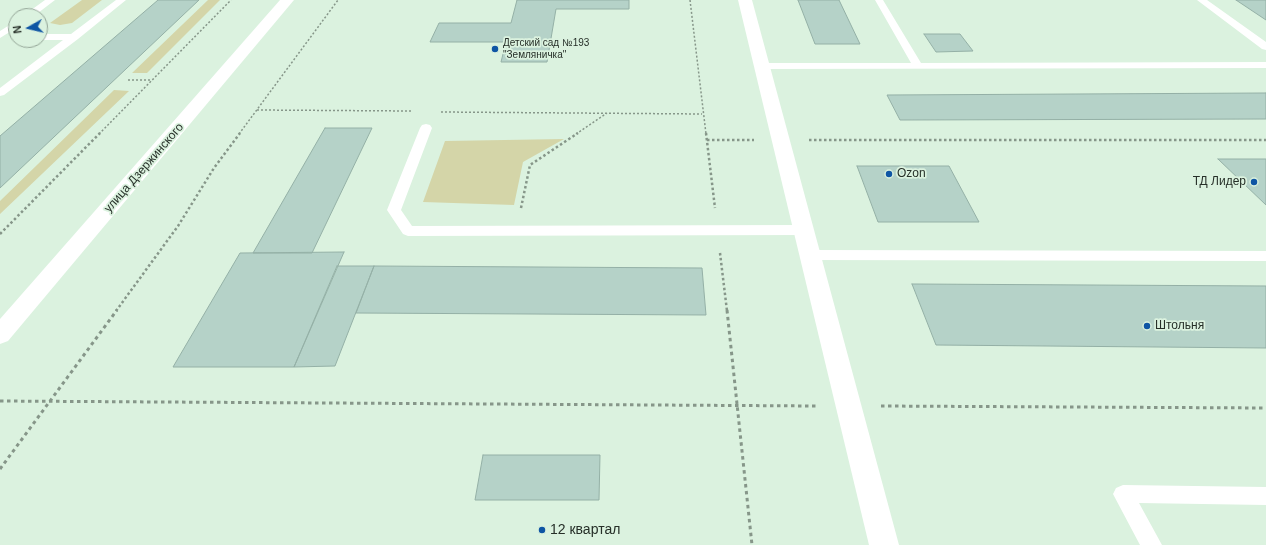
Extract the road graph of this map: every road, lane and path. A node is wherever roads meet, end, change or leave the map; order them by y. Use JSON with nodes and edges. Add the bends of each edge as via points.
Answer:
{"nodes":[{"id":1,"x":51,"y":0,"type":"edge"},
{"id":2,"x":122,"y":0,"type":"edge"},
{"id":3,"x":232,"y":0,"type":"edge"},
{"id":4,"x":287,"y":0,"type":"edge"},
{"id":5,"x":338,"y":0,"type":"edge"},
{"id":6,"x":690,"y":0,"type":"edge"},
{"id":7,"x":745,"y":0,"type":"edge"},
{"id":8,"x":879,"y":0,"type":"edge"},
{"id":9,"x":1201,"y":0,"type":"edge"},
{"id":10,"x":40,"y":8,"type":"edge"},
{"id":11,"x":48,"y":37,"type":"edge"},
{"id":12,"x":75,"y":37,"type":"junction"},
{"id":13,"x":1266,"y":47,"type":"edge"},
{"id":14,"x":1266,"y":65,"type":"edge"},
{"id":15,"x":761,"y":66,"type":"junction"},
{"id":16,"x":918,"y":66,"type":"junction"},
{"id":17,"x":128,"y":80,"type":"dead end"},
{"id":18,"x":152,"y":80,"type":"junction"},
{"id":19,"x":0,"y":93,"type":"edge"},
{"id":20,"x":256,"y":110,"type":"junction"},
{"id":21,"x":416,"y":111,"type":"dead end"},
{"id":22,"x":440,"y":112,"type":"dead end"},
{"id":23,"x":607,"y":113,"type":"junction"},
{"id":24,"x":702,"y":114,"type":"junction"},
{"id":25,"x":426,"y":128,"type":"dead end"},
{"id":26,"x":707,"y":140,"type":"junction"},
{"id":27,"x":780,"y":140,"type":"junction"},
{"id":28,"x":1266,"y":140,"type":"edge"},
{"id":29,"x":521,"y":211,"type":"dead end"},
{"id":30,"x":718,"y":230,"type":"junction"},
{"id":31,"x":804,"y":230,"type":"junction"},
{"id":32,"x":0,"y":234,"type":"edge"},
{"id":33,"x":810,"y":255,"type":"junction"},
{"id":34,"x":1266,"y":256,"type":"edge"},
{"id":35,"x":0,"y":336,"type":"edge"},
{"id":36,"x":0,"y":401,"type":"edge"},
{"id":37,"x":49,"y":401,"type":"junction"},
{"id":38,"x":738,"y":405,"type":"junction"},
{"id":39,"x":849,"y":406,"type":"junction"},
{"id":40,"x":1266,"y":408,"type":"edge"},
{"id":41,"x":0,"y":469,"type":"edge"},
{"id":42,"x":1266,"y":496,"type":"edge"},
{"id":43,"x":752,"y":545,"type":"edge"},
{"id":44,"x":884,"y":545,"type":"edge"},
{"id":45,"x":1151,"y":545,"type":"edge"}],
"edges":[{"from":1,"to":10,"type":"lane"},
{"from":2,"to":12,"type":"lane"},
{"from":3,"to":18,"type":"path"},
{"from":4,"to":35,"type":"street","name":"улица Дзержинского"},
{"from":5,"to":20,"type":"path"},
{"from":6,"to":24,"type":"path"},
{"from":7,"to":15,"type":"street"},
{"from":8,"to":16,"type":"lane"},
{"from":9,"to":13,"type":"lane"},
{"from":11,"to":12,"type":"lane"},
{"from":12,"to":19,"type":"lane"},
{"from":14,"to":16,"type":"lane"},
{"from":15,"to":16,"type":"lane"},
{"from":15,"to":27,"type":"street"},
{"from":17,"to":18,"type":"path"},
{"from":18,"to":32,"type":"path"},
{"from":20,"to":21,"type":"path"},
{"from":20,"to":37,"type":"path","via":[[214,168],[178,226]]},
{"from":22,"to":23,"type":"path"},
{"from":23,"to":24,"type":"path"},
{"from":23,"to":29,"type":"path","via":[[530,165]]},
{"from":24,"to":26,"type":"path"},
{"from":25,"to":30,"type":"lane","via":[[394,210],[408,231]]},
{"from":26,"to":27,"type":"path"},
{"from":26,"to":30,"type":"path"},
{"from":27,"to":28,"type":"path"},
{"from":27,"to":31,"type":"street"},
{"from":30,"to":31,"type":"lane"},
{"from":30,"to":38,"type":"path"},
{"from":31,"to":33,"type":"street"},
{"from":33,"to":34,"type":"lane"},
{"from":33,"to":39,"type":"street"},
{"from":36,"to":37,"type":"path"},
{"from":37,"to":38,"type":"path"},
{"from":37,"to":41,"type":"path"},
{"from":38,"to":39,"type":"path"},
{"from":38,"to":43,"type":"path"},
{"from":39,"to":40,"type":"path"},
{"from":39,"to":44,"type":"street"},
{"from":42,"to":45,"type":"lane","via":[[1123,494]]}]}
